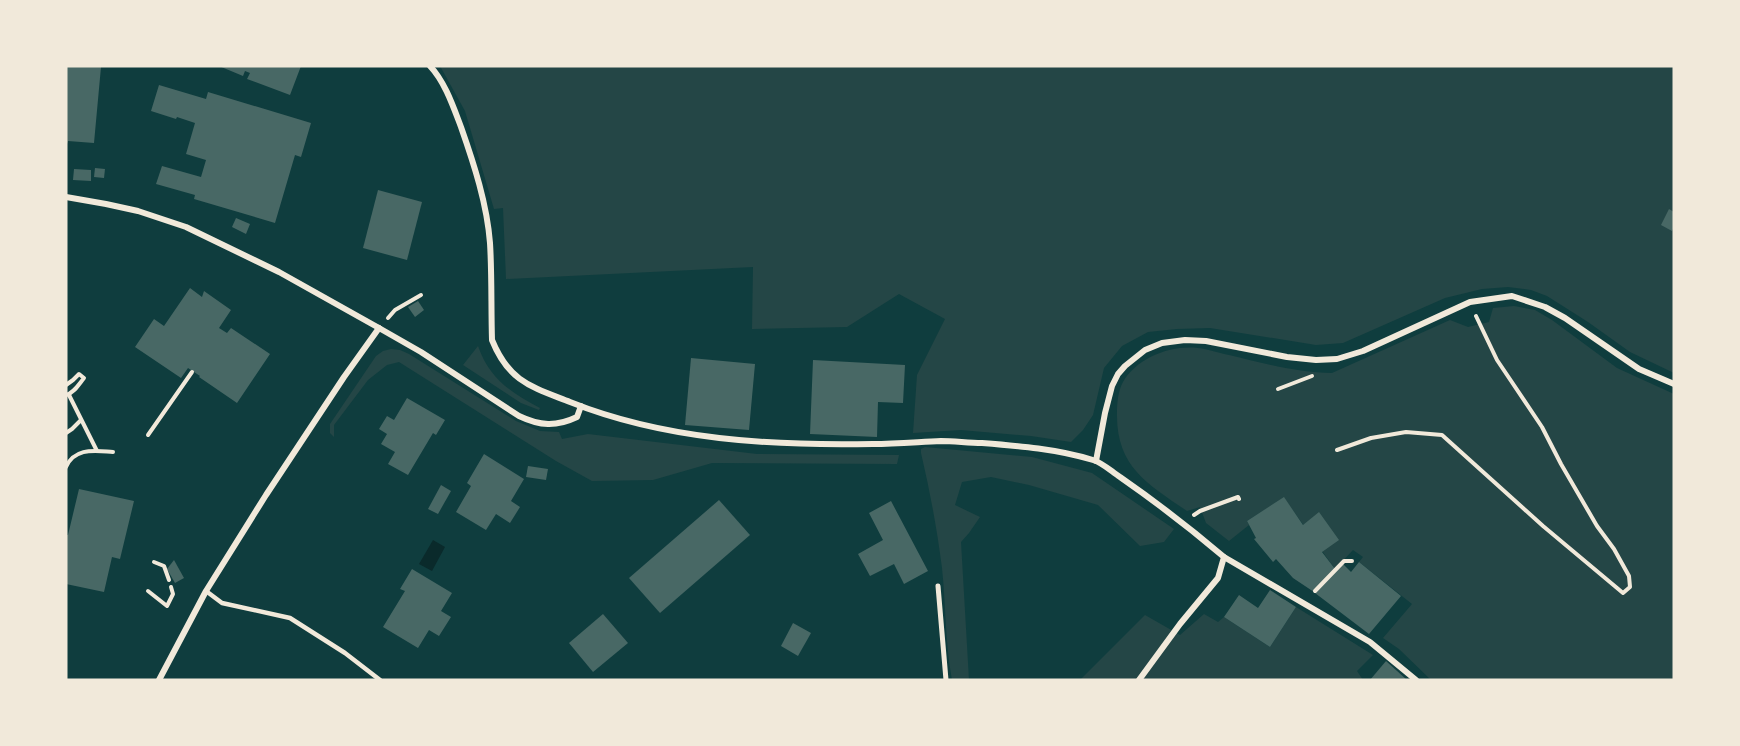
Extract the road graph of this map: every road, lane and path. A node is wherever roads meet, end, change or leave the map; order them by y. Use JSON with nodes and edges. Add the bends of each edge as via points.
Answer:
{"nodes":[{"id":1,"x":430,"y":66,"type":"edge"},
{"id":2,"x":66,"y":197,"type":"edge"},
{"id":3,"x":421,"y":295,"type":"dead end"},
{"id":4,"x":1470,"y":302,"type":"junction"},
{"id":5,"x":386,"y":321,"type":"dead end"},
{"id":6,"x":379,"y":328,"type":"junction"},
{"id":7,"x":192,"y":372,"type":"dead end"},
{"id":8,"x":1674,"y":384,"type":"edge"},
{"id":9,"x":66,"y":385,"type":"edge"},
{"id":10,"x":67,"y":395,"type":"edge"},
{"id":11,"x":581,"y":406,"type":"junction"},
{"id":12,"x":81,"y":420,"type":"junction"},
{"id":13,"x":66,"y":433,"type":"edge"},
{"id":14,"x":148,"y":435,"type":"dead end"},
{"id":15,"x":1337,"y":450,"type":"dead end"},
{"id":16,"x":97,"y":451,"type":"junction"},
{"id":17,"x":113,"y":452,"type":"dead end"},
{"id":18,"x":1096,"y":461,"type":"junction"},
{"id":19,"x":66,"y":467,"type":"edge"},
{"id":20,"x":1239,"y":499,"type":"dead end"},
{"id":21,"x":1191,"y":517,"type":"dead end"},
{"id":22,"x":1224,"y":557,"type":"junction"},
{"id":23,"x":1352,"y":561,"type":"dead end"},
{"id":24,"x":154,"y":562,"type":"dead end"},
{"id":25,"x":169,"y":580,"type":"dead end"},
{"id":26,"x":938,"y":586,"type":"dead end"},
{"id":27,"x":171,"y":587,"type":"dead end"},
{"id":28,"x":148,"y":591,"type":"dead end"},
{"id":29,"x":206,"y":591,"type":"junction"},
{"id":30,"x":1305,"y":603,"type":"junction"},
{"id":31,"x":159,"y":680,"type":"edge"},
{"id":32,"x":380,"y":680,"type":"edge"},
{"id":33,"x":946,"y":680,"type":"edge"},
{"id":34,"x":1140,"y":680,"type":"edge"},
{"id":35,"x":1416,"y":680,"type":"edge"}],
"edges":[{"from":1,"to":11,"type":"street","via":[[454,108],[484,205],[490,243],[492,340],[498,354],[520,379]]},
{"from":2,"to":6,"type":"street","via":[[138,211],[186,227],[279,272]]},
{"from":3,"to":5,"type":"path","via":[[395,310]]},
{"from":4,"to":8,"type":"street","via":[[1512,296],[1545,307],[1640,369]]},
{"from":4,"to":15,"type":"path","via":[[1497,360],[1614,549],[1629,576],[1630,587],[1623,593],[1442,435],[1406,432],[1371,438]]},
{"from":4,"to":18,"type":"street","via":[[1337,359],[1287,357],[1185,340],[1145,350],[1125,366],[1112,386]]},
{"from":6,"to":11,"type":"street","via":[[533,423],[569,421],[577,417]]},
{"from":6,"to":29,"type":"street"},
{"from":7,"to":14,"type":"path"},
{"from":9,"to":10,"type":"path","via":[[79,374],[84,378]]},
{"from":10,"to":12,"type":"path"},
{"from":11,"to":18,"type":"street","via":[[624,421],[683,434],[742,440],[955,442],[1034,447]]},
{"from":12,"to":13,"type":"path"},
{"from":12,"to":16,"type":"path"},
{"from":16,"to":17,"type":"path"},
{"from":16,"to":19,"type":"path","via":[[82,452]]},
{"from":18,"to":22,"type":"street"},
{"from":20,"to":21,"type":"path"},
{"from":22,"to":30,"type":"street"},
{"from":22,"to":34,"type":"street","via":[[1218,578]]},
{"from":23,"to":30,"type":"path","via":[[1344,561]]},
{"from":24,"to":25,"type":"path","via":[[164,566]]},
{"from":26,"to":33,"type":"street"},
{"from":27,"to":28,"type":"path","via":[[173,594],[167,606]]},
{"from":29,"to":31,"type":"street"},
{"from":29,"to":32,"type":"lane","via":[[222,603],[290,618]]},
{"from":30,"to":35,"type":"street","via":[[1370,642]]}]}
